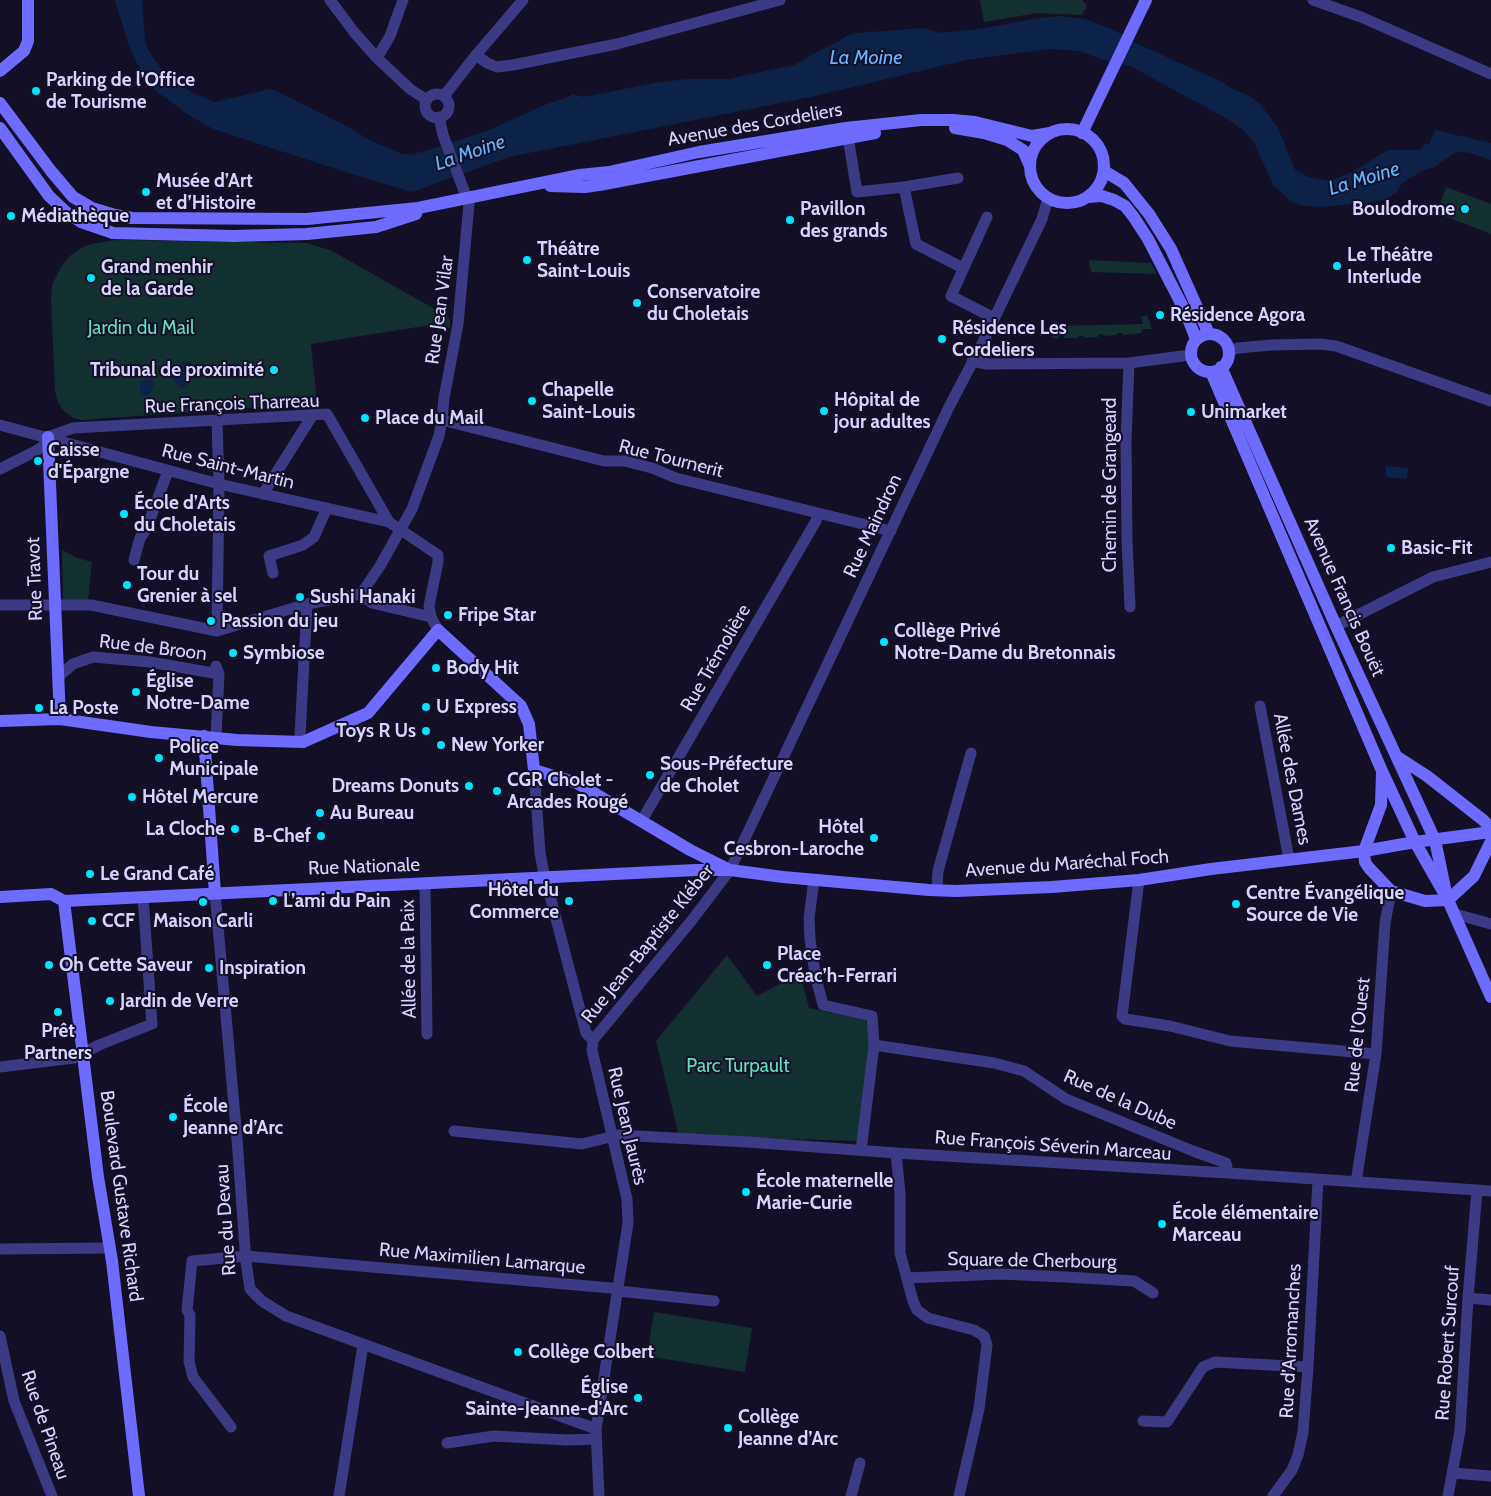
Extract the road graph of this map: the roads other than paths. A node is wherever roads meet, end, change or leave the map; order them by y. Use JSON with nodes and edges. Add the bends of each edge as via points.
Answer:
{"nodes":[{"id":1,"x":28,"y":0,"type":"edge"},
{"id":2,"x":330,"y":0,"type":"edge"},
{"id":3,"x":403,"y":0,"type":"edge"},
{"id":4,"x":523,"y":0,"type":"edge"},
{"id":5,"x":780,"y":0,"type":"edge"},
{"id":6,"x":1146,"y":0,"type":"edge"},
{"id":7,"x":1313,"y":0,"type":"edge"},
{"id":8,"x":476,"y":55,"type":"junction"},
{"id":9,"x":377,"y":58,"type":"junction"},
{"id":10,"x":0,"y":71,"type":"edge"},
{"id":11,"x":1491,"y":74,"type":"edge"},
{"id":12,"x":444,"y":96,"type":"junction"},
{"id":13,"x":427,"y":100,"type":"junction"},
{"id":14,"x":0,"y":103,"type":"edge"},
{"id":15,"x":439,"y":117,"type":"junction"},
{"id":16,"x":0,"y":128,"type":"edge"},
{"id":17,"x":1082,"y":133,"type":"junction"},
{"id":18,"x":1050,"y":134,"type":"junction"},
{"id":19,"x":848,"y":137,"type":"junction"},
{"id":20,"x":1030,"y":166,"type":"junction"},
{"id":21,"x":1104,"y":171,"type":"junction"},
{"id":22,"x":958,"y":178,"type":"dead end"},
{"id":23,"x":904,"y":187,"type":"junction"},
{"id":24,"x":73,"y":196,"type":"junction"},
{"id":25,"x":1088,"y":197,"type":"junction"},
{"id":26,"x":1048,"y":198,"type":"junction"},
{"id":27,"x":469,"y":201,"type":"junction"},
{"id":28,"x":66,"y":212,"type":"junction"},
{"id":29,"x":987,"y":217,"type":"dead end"},
{"id":30,"x":964,"y":268,"type":"junction"},
{"id":31,"x":994,"y":318,"type":"junction"},
{"id":32,"x":1209,"y":334,"type":"junction"},
{"id":33,"x":1196,"y":339,"type":"junction"},
{"id":34,"x":1229,"y":351,"type":"junction"},
{"id":35,"x":1190,"y":355,"type":"junction"},
{"id":36,"x":972,"y":361,"type":"junction"},
{"id":37,"x":1128,"y":363,"type":"junction"},
{"id":38,"x":1216,"y":370,"type":"junction"},
{"id":39,"x":1491,"y":401,"type":"edge"},
{"id":40,"x":312,"y":416,"type":"junction"},
{"id":41,"x":442,"y":420,"type":"junction"},
{"id":42,"x":217,"y":421,"type":"junction"},
{"id":43,"x":0,"y":425,"type":"edge"},
{"id":44,"x":48,"y":437,"type":"junction"},
{"id":45,"x":0,"y":470,"type":"edge"},
{"id":46,"x":168,"y":471,"type":"junction"},
{"id":47,"x":219,"y":484,"type":"junction"},
{"id":48,"x":263,"y":494,"type":"junction"},
{"id":49,"x":327,"y":508,"type":"junction"},
{"id":50,"x":818,"y":512,"type":"junction"},
{"id":51,"x":389,"y":522,"type":"junction"},
{"id":52,"x":401,"y":529,"type":"junction"},
{"id":53,"x":891,"y":531,"type":"junction"},
{"id":54,"x":134,"y":560,"type":"dead end"},
{"id":55,"x":1491,"y":562,"type":"edge"},
{"id":56,"x":273,"y":573,"type":"dead end"},
{"id":57,"x":361,"y":594,"type":"junction"},
{"id":58,"x":55,"y":604,"type":"junction"},
{"id":59,"x":307,"y":604,"type":"junction"},
{"id":60,"x":0,"y":605,"type":"edge"},
{"id":61,"x":1130,"y":607,"type":"dead end"},
{"id":62,"x":431,"y":617,"type":"junction"},
{"id":63,"x":1336,"y":626,"type":"junction"},
{"id":64,"x":438,"y":630,"type":"junction"},
{"id":65,"x":218,"y":631,"type":"junction"},
{"id":66,"x":58,"y":676,"type":"junction"},
{"id":67,"x":1260,"y":706,"type":"dead end"},
{"id":68,"x":60,"y":719,"type":"junction"},
{"id":69,"x":0,"y":721,"type":"edge"},
{"id":70,"x":210,"y":737,"type":"junction"},
{"id":71,"x":303,"y":742,"type":"junction"},
{"id":72,"x":971,"y":753,"type":"dead end"},
{"id":73,"x":1396,"y":756,"type":"junction"},
{"id":74,"x":534,"y":770,"type":"junction"},
{"id":75,"x":1382,"y":771,"type":"junction"},
{"id":76,"x":642,"y":820,"type":"junction"},
{"id":77,"x":1491,"y":828,"type":"edge"},
{"id":78,"x":1491,"y":832,"type":"edge"},
{"id":79,"x":1435,"y":840,"type":"junction"},
{"id":80,"x":1491,"y":841,"type":"edge"},
{"id":81,"x":1415,"y":842,"type":"junction"},
{"id":82,"x":1364,"y":851,"type":"junction"},
{"id":83,"x":1289,"y":859,"type":"junction"},
{"id":84,"x":730,"y":870,"type":"junction"},
{"id":85,"x":546,"y":878,"type":"junction"},
{"id":86,"x":814,"y":880,"type":"junction"},
{"id":87,"x":1139,"y":880,"type":"junction"},
{"id":88,"x":425,"y":883,"type":"junction"},
{"id":89,"x":937,"y":890,"type":"junction"},
{"id":90,"x":1391,"y":891,"type":"junction"},
{"id":91,"x":215,"y":893,"type":"junction"},
{"id":92,"x":0,"y":897,"type":"edge"},
{"id":93,"x":143,"y":897,"type":"junction"},
{"id":94,"x":1448,"y":900,"type":"junction"},
{"id":95,"x":64,"y":901,"type":"junction"},
{"id":96,"x":1455,"y":914,"type":"junction"},
{"id":97,"x":1491,"y":924,"type":"edge"},
{"id":98,"x":1491,"y":997,"type":"edge"},
{"id":99,"x":427,"y":1034,"type":"dead end"},
{"id":100,"x":593,"y":1040,"type":"junction"},
{"id":101,"x":874,"y":1044,"type":"junction"},
{"id":102,"x":83,"y":1054,"type":"junction"},
{"id":103,"x":1376,"y":1054,"type":"junction"},
{"id":104,"x":0,"y":1067,"type":"edge"},
{"id":105,"x":454,"y":1131,"type":"dead end"},
{"id":106,"x":612,"y":1136,"type":"junction"},
{"id":107,"x":861,"y":1150,"type":"junction"},
{"id":108,"x":896,"y":1153,"type":"junction"},
{"id":109,"x":1228,"y":1173,"type":"junction"},
{"id":110,"x":1318,"y":1180,"type":"junction"},
{"id":111,"x":1356,"y":1182,"type":"junction"},
{"id":112,"x":1476,"y":1190,"type":"junction"},
{"id":113,"x":1491,"y":1191,"type":"edge"},
{"id":114,"x":110,"y":1248,"type":"junction"},
{"id":115,"x":0,"y":1249,"type":"edge"},
{"id":116,"x":246,"y":1256,"type":"junction"},
{"id":117,"x":907,"y":1278,"type":"junction"},
{"id":118,"x":618,"y":1291,"type":"junction"},
{"id":119,"x":1153,"y":1293,"type":"dead end"},
{"id":120,"x":1468,"y":1298,"type":"junction"},
{"id":121,"x":1491,"y":1300,"type":"edge"},
{"id":122,"x":714,"y":1301,"type":"dead end"},
{"id":123,"x":0,"y":1336,"type":"edge"},
{"id":124,"x":364,"y":1345,"type":"junction"},
{"id":125,"x":1308,"y":1367,"type":"junction"},
{"id":126,"x":1143,"y":1421,"type":"dead end"},
{"id":127,"x":230,"y":1427,"type":"dead end"},
{"id":128,"x":596,"y":1434,"type":"junction"},
{"id":129,"x":447,"y":1443,"type":"dead end"},
{"id":130,"x":860,"y":1463,"type":"dead end"},
{"id":131,"x":1453,"y":1473,"type":"junction"},
{"id":132,"x":1491,"y":1476,"type":"edge"},
{"id":133,"x":52,"y":1496,"type":"edge"},
{"id":134,"x":139,"y":1496,"type":"edge"},
{"id":135,"x":339,"y":1496,"type":"edge"},
{"id":136,"x":599,"y":1496,"type":"edge"},
{"id":137,"x":851,"y":1496,"type":"edge"},
{"id":138,"x":959,"y":1496,"type":"edge"},
{"id":139,"x":1273,"y":1496,"type":"edge"},
{"id":140,"x":1448,"y":1496,"type":"edge"}],
"edges":[{"from":1,"to":10,"type":"main road","via":[[28,41],[24,50]]},
{"from":2,"to":9,"type":"street"},
{"from":3,"to":9,"type":"street","via":[[390,36]]},
{"from":4,"to":8,"type":"street"},
{"from":5,"to":8,"type":"street","via":[[618,44],[513,65],[497,67]]},
{"from":6,"to":17,"type":"main road"},
{"from":7,"to":11,"type":"street","via":[[1361,17]]},
{"from":8,"to":12,"type":"street"},
{"from":9,"to":13,"type":"street","via":[[410,89]]},
{"from":12,"to":13,"type":"street","via":[[433,95]]},
{"from":12,"to":15,"type":"street","via":[[449,102],[448,110]]},
{"from":13,"to":15,"type":"street","via":[[427,111]]},
{"from":14,"to":24,"type":"main road"},
{"from":15,"to":27,"type":"street"},
{"from":16,"to":28,"type":"main road","via":[[49,196]]},
{"from":17,"to":18,"type":"main road","via":[[1065,129]]},
{"from":17,"to":21,"type":"main road","via":[[1098,147]]},
{"from":18,"to":20,"type":"main road","via":[[1036,148]]},
{"from":18,"to":27,"type":"main road","name":"Avenue des Cordeliers","via":[[1032,136],[954,120],[846,128],[580,175]]},
{"from":19,"to":20,"type":"main road","name":"Avenue des Cordeliers","via":[[931,127],[959,128],[1006,140],[1023,150]]},
{"from":19,"to":23,"type":"street","via":[[857,192]]},
{"from":19,"to":27,"type":"main road","name":"Avenue des Cordeliers","via":[[616,182],[585,187],[550,186]]},
{"from":20,"to":26,"type":"main road","via":[[1035,184]]},
{"from":21,"to":25,"type":"main road"},
{"from":21,"to":32,"type":"main road","via":[[1124,183],[1149,214],[1171,249]]},
{"from":22,"to":23,"type":"street"},
{"from":23,"to":30,"type":"street","via":[[916,244]]},
{"from":24,"to":27,"type":"main road","via":[[92,208],[132,218],[307,220]]},
{"from":24,"to":28,"type":"street"},
{"from":25,"to":26,"type":"main road","via":[[1068,203]]},
{"from":25,"to":33,"type":"main road","via":[[1102,196],[1114,200],[1133,216],[1185,311]]},
{"from":26,"to":31,"type":"street","name":"Rue Maindron","via":[[1042,219]]},
{"from":27,"to":28,"type":"main road","via":[[376,227],[242,236],[113,233],[81,222]]},
{"from":27,"to":41,"type":"street","name":"Rue Jean Vilar","via":[[458,324]]},
{"from":29,"to":30,"type":"street"},
{"from":30,"to":31,"type":"street","via":[[951,296]]},
{"from":31,"to":36,"type":"street","name":"Rue Maindron"},
{"from":32,"to":33,"type":"main road"},
{"from":32,"to":34,"type":"main road","via":[[1220,336]]},
{"from":33,"to":35,"type":"main road"},
{"from":34,"to":38,"type":"main road","via":[[1228,357]]},
{"from":34,"to":39,"type":"street","via":[[1272,345],[1336,346]]},
{"from":35,"to":37,"type":"street"},
{"from":35,"to":38,"type":"main road","via":[[1200,369]]},
{"from":36,"to":37,"type":"street","via":[[987,364]]},
{"from":36,"to":53,"type":"street","name":"Rue Maindron"},
{"from":37,"to":61,"type":"street","name":"Chemin de Grangeard","via":[[1126,440]]},
{"from":38,"to":63,"type":"main road","name":"Avenue Francis Bouët"},
{"from":38,"to":75,"type":"main road","name":"Avenue Francis Bouët"},
{"from":40,"to":42,"type":"street","name":"Rue François Tharreau"},
{"from":40,"to":48,"type":"street"},
{"from":40,"to":51,"type":"street","name":"Rue François Tharreau","via":[[327,414]]},
{"from":41,"to":50,"type":"street","name":"Rue Tournerit","via":[[604,461],[624,461],[676,478]]},
{"from":41,"to":52,"type":"street","name":"Rue Jean Vilar","via":[[440,436],[424,481]]},
{"from":42,"to":44,"type":"street","name":"Rue François Tharreau","via":[[73,428]]},
{"from":42,"to":47,"type":"street"},
{"from":43,"to":44,"type":"street","name":"Rue Saint-Martin"},
{"from":44,"to":45,"type":"street","via":[[36,451]]},
{"from":44,"to":46,"type":"street","name":"Rue Saint-Martin"},
{"from":44,"to":58,"type":"main road","name":"Rue Travot"},
{"from":46,"to":47,"type":"street","name":"Rue Saint-Martin"},
{"from":46,"to":54,"type":"street"},
{"from":47,"to":48,"type":"street","name":"Rue Saint-Martin"},
{"from":47,"to":65,"type":"street"},
{"from":48,"to":49,"type":"street","name":"Rue Saint-Martin"},
{"from":49,"to":51,"type":"street","name":"Rue Saint-Martin"},
{"from":49,"to":56,"type":"street","via":[[314,537],[303,545],[269,556]]},
{"from":50,"to":53,"type":"street","name":"Rue Tournerit"},
{"from":50,"to":76,"type":"street","name":"Rue Trémolière","via":[[816,521]]},
{"from":51,"to":52,"type":"street","name":"Rue Saint-Martin"},
{"from":52,"to":57,"type":"street","name":"Rue Jean Vilar"},
{"from":52,"to":62,"type":"street","name":"Rue Saint-Martin","via":[[438,555],[429,606]]},
{"from":53,"to":84,"type":"street","name":"Rue Maindron"},
{"from":55,"to":63,"type":"street","via":[[1433,577]]},
{"from":57,"to":59,"type":"street"},
{"from":57,"to":62,"type":"street","via":[[372,603]]},
{"from":58,"to":60,"type":"street"},
{"from":58,"to":65,"type":"street","via":[[91,605]]},
{"from":58,"to":66,"type":"main road","name":"Rue Travot"},
{"from":59,"to":65,"type":"street"},
{"from":59,"to":71,"type":"street","via":[[300,736]]},
{"from":62,"to":64,"type":"street"},
{"from":63,"to":73,"type":"main road","name":"Avenue Francis Bouët"},
{"from":64,"to":71,"type":"main road","via":[[368,713]]},
{"from":64,"to":74,"type":"main road","via":[[521,706],[529,724]]},
{"from":66,"to":68,"type":"main road","name":"Rue Travot"},
{"from":66,"to":70,"type":"street","name":"Rue de Broon","via":[[73,664],[93,657],[218,670]]},
{"from":67,"to":83,"type":"street","name":"Allée des Dames"},
{"from":68,"to":69,"type":"main road"},
{"from":68,"to":70,"type":"main road"},
{"from":70,"to":71,"type":"main road"},
{"from":70,"to":91,"type":"main road"},
{"from":72,"to":89,"type":"street","via":[[938,871]]},
{"from":73,"to":77,"type":"main road","via":[[1427,776]]},
{"from":73,"to":79,"type":"main road","name":"Avenue Francis Bouët"},
{"from":74,"to":76,"type":"main road","via":[[577,783]]},
{"from":74,"to":85,"type":"street","name":"Rue Jean Jaurès","via":[[540,853]]},
{"from":75,"to":81,"type":"main road","name":"Avenue Francis Bouët"},
{"from":75,"to":82,"type":"main road","via":[[1381,805]]},
{"from":76,"to":84,"type":"main road"},
{"from":78,"to":79,"type":"main road","name":"Avenue du Maréchal Foch"},
{"from":79,"to":81,"type":"main road","name":"Avenue du Maréchal Foch"},
{"from":79,"to":94,"type":"main road","name":"Avenue Francis Bouët"},
{"from":80,"to":94,"type":"main road","via":[[1474,876]]},
{"from":81,"to":82,"type":"main road","name":"Avenue du Maréchal Foch"},
{"from":81,"to":94,"type":"main road","name":"Avenue Francis Bouët"},
{"from":82,"to":83,"type":"main road","name":"Avenue du Maréchal Foch"},
{"from":82,"to":90,"type":"main road","via":[[1369,868]]},
{"from":83,"to":87,"type":"main road","name":"Avenue du Maréchal Foch"},
{"from":84,"to":85,"type":"main road","name":"Rue Nationale"},
{"from":84,"to":86,"type":"main road","name":"Avenue du Maréchal Foch"},
{"from":84,"to":100,"type":"street","name":"Rue Jean-Baptiste Kléber"},
{"from":85,"to":88,"type":"main road","name":"Rue Nationale"},
{"from":85,"to":100,"type":"street","name":"Rue Jean Jaurès","via":[[586,1033]]},
{"from":86,"to":89,"type":"main road","name":"Avenue du Maréchal Foch"},
{"from":86,"to":101,"type":"street","via":[[810,932],[823,1005],[872,1016]]},
{"from":87,"to":89,"type":"main road","name":"Avenue du Maréchal Foch","via":[[1073,886]]},
{"from":87,"to":103,"type":"street","via":[[1122,1016],[1126,1019],[1230,1041]]},
{"from":88,"to":91,"type":"main road","name":"Rue Nationale"},
{"from":88,"to":99,"type":"street","name":"Allée de la Paix"},
{"from":90,"to":94,"type":"main road","via":[[1425,901]]},
{"from":90,"to":103,"type":"street","name":"Rue de l’Ouest"},
{"from":91,"to":93,"type":"main road","name":"Rue Nationale"},
{"from":91,"to":116,"type":"street","name":"Rue du Devau"},
{"from":92,"to":95,"type":"main road","name":"Rue Nationale","via":[[51,894]]},
{"from":93,"to":95,"type":"main road","name":"Rue Nationale"},
{"from":93,"to":102,"type":"street","via":[[152,1024]]},
{"from":94,"to":96,"type":"main road"},
{"from":95,"to":102,"type":"main road","name":"Boulevard Gustave Richard"},
{"from":96,"to":97,"type":"street"},
{"from":96,"to":98,"type":"main road"},
{"from":100,"to":106,"type":"street","name":"Rue Jean Jaurès","via":[[592,1050]]},
{"from":101,"to":107,"type":"street"},
{"from":101,"to":109,"type":"street","name":"Rue de la Dube","via":[[994,1063],[1024,1071],[1066,1099],[1226,1163]]},
{"from":102,"to":104,"type":"street","via":[[74,1058]]},
{"from":102,"to":114,"type":"main road","name":"Boulevard Gustave Richard"},
{"from":103,"to":111,"type":"street","name":"Rue de l’Ouest"},
{"from":105,"to":106,"type":"street","name":"Rue François Séverin Marceau","via":[[582,1144]]},
{"from":106,"to":107,"type":"street","name":"Rue François Séverin Marceau"},
{"from":106,"to":118,"type":"street","name":"Rue Jean Jaurès","via":[[627,1199],[628,1223]]},
{"from":107,"to":108,"type":"street","name":"Rue François Séverin Marceau"},
{"from":108,"to":109,"type":"street","name":"Rue François Séverin Marceau"},
{"from":108,"to":117,"type":"street","via":[[900,1253]]},
{"from":109,"to":110,"type":"street","name":"Rue François Séverin Marceau"},
{"from":110,"to":111,"type":"street","name":"Rue François Séverin Marceau"},
{"from":110,"to":125,"type":"street","name":"Rue d’Arromanches"},
{"from":111,"to":112,"type":"street","name":"Rue François Séverin Marceau"},
{"from":112,"to":113,"type":"street","name":"Rue François Séverin Marceau"},
{"from":112,"to":120,"type":"street","name":"Rue Robert Surcouf"},
{"from":114,"to":115,"type":"street"},
{"from":114,"to":134,"type":"main road","name":"Boulevard Gustave Richard"},
{"from":116,"to":118,"type":"street","name":"Rue Maximilien Lamarque"},
{"from":116,"to":124,"type":"street","name":"Rue du Devau","via":[[250,1289],[262,1302],[286,1316]]},
{"from":116,"to":127,"type":"street","name":"Rue Maximilien Lamarque","via":[[192,1260],[187,1310],[190,1315],[189,1361],[193,1377]]},
{"from":117,"to":119,"type":"street","name":"Square de Cherbourg","via":[[1001,1274],[1134,1281]]},
{"from":117,"to":138,"type":"street","via":[[917,1310],[928,1318],[974,1330],[986,1339],[979,1409]]},
{"from":118,"to":122,"type":"street","name":"Rue Maximilien Lamarque"},
{"from":118,"to":128,"type":"street","name":"Rue Jean Jaurès"},
{"from":120,"to":121,"type":"street"},
{"from":120,"to":131,"type":"street","name":"Rue Robert Surcouf","via":[[1460,1431]]},
{"from":123,"to":133,"type":"street","name":"Rue de Pineau","via":[[14,1401]]},
{"from":124,"to":128,"type":"street","name":"Rue du Devau"},
{"from":124,"to":135,"type":"street"},
{"from":125,"to":126,"type":"street","via":[[1215,1362],[1203,1367],[1167,1422]]},
{"from":125,"to":139,"type":"street","name":"Rue d’Arromanches","via":[[1298,1455],[1292,1470]]},
{"from":128,"to":129,"type":"street","via":[[567,1440],[494,1436]]},
{"from":128,"to":136,"type":"street","name":"Rue Jean Jaurès"},
{"from":130,"to":137,"type":"street"},
{"from":131,"to":132,"type":"street"},
{"from":131,"to":140,"type":"street","name":"Rue Robert Surcouf"}]}
